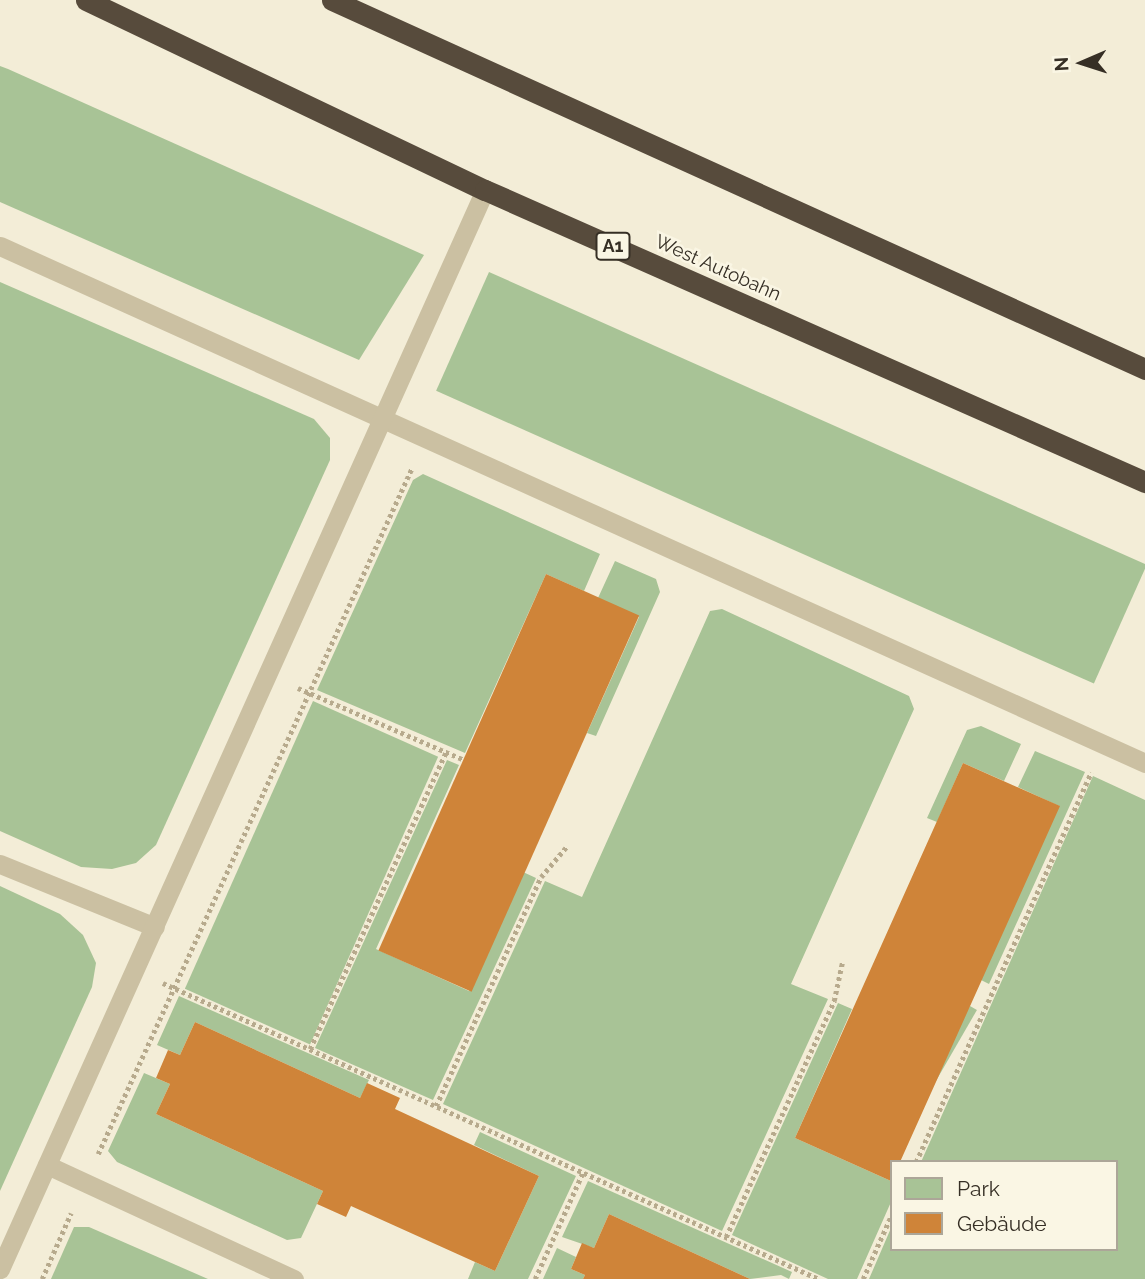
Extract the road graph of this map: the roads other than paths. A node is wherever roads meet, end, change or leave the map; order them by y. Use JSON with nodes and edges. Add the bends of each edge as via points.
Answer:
{"nodes":[{"id":1,"x":86,"y":0,"type":"edge"},
{"id":2,"x":332,"y":0,"type":"edge"},
{"id":3,"x":485,"y":190,"type":"junction"},
{"id":4,"x":0,"y":246,"type":"edge"},
{"id":5,"x":1145,"y":369,"type":"edge"},
{"id":6,"x":384,"y":417,"type":"junction"},
{"id":7,"x":1145,"y":482,"type":"edge"},
{"id":8,"x":1145,"y":764,"type":"edge"},
{"id":9,"x":0,"y":864,"type":"edge"},
{"id":10,"x":155,"y":926,"type":"junction"},
{"id":11,"x":47,"y":1164,"type":"junction"},
{"id":12,"x":0,"y":1269,"type":"edge"},
{"id":13,"x":294,"y":1279,"type":"edge"}],
"edges":[{"from":1,"to":3,"type":"highway","name":"West Autobahn","number":"A1"},
{"from":2,"to":5,"type":"highway"},
{"from":3,"to":6,"type":"lane"},
{"from":3,"to":7,"type":"highway","name":"West Autobahn","number":"A1"},
{"from":4,"to":6,"type":"lane"},
{"from":6,"to":8,"type":"lane"},
{"from":6,"to":10,"type":"lane"},
{"from":9,"to":10,"type":"lane"},
{"from":10,"to":11,"type":"lane"},
{"from":11,"to":12,"type":"lane"},
{"from":11,"to":13,"type":"lane"}]}
